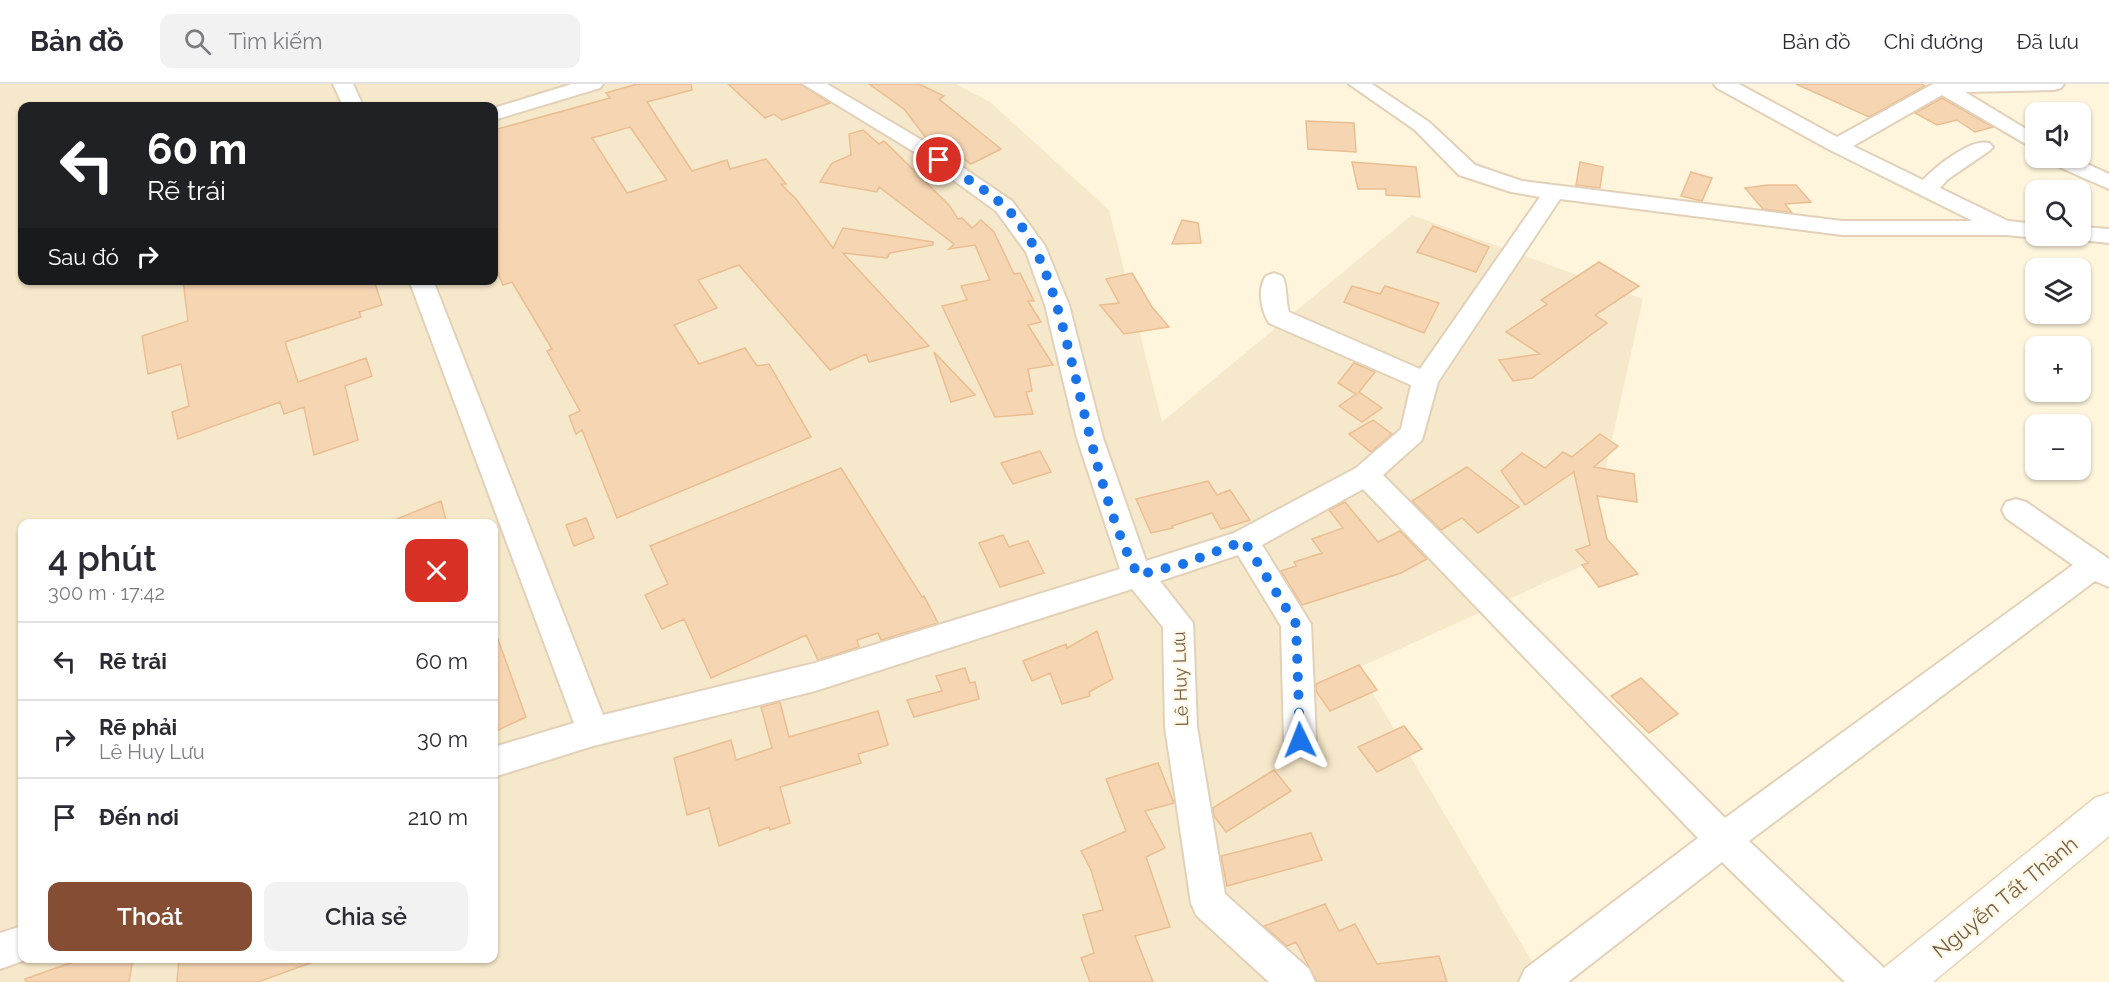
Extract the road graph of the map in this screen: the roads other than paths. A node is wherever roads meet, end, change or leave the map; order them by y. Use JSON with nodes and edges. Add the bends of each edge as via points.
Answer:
{"nodes":[{"id":1,"x":343,"y":84,"type":"edge"},
{"id":2,"x":593,"y":84,"type":"edge"},
{"id":3,"x":813,"y":84,"type":"edge"},
{"id":4,"x":1359,"y":84,"type":"edge"},
{"id":5,"x":1724,"y":84,"type":"edge"},
{"id":6,"x":2054,"y":84,"type":"edge"},
{"id":7,"x":1942,"y":87,"type":"junction"},
{"id":8,"x":351,"y":102,"type":"edge"},
{"id":9,"x":498,"y":113,"type":"edge"},
{"id":10,"x":2025,"y":137,"type":"edge"},
{"id":11,"x":1837,"y":146,"type":"junction"},
{"id":12,"x":1982,"y":147,"type":"dead end"},
{"id":13,"x":2079,"y":168,"type":"edge"},
{"id":14,"x":2109,"y":182,"type":"edge"},
{"id":15,"x":1925,"y":191,"type":"junction"},
{"id":16,"x":1554,"y":192,"type":"junction"},
{"id":17,"x":2006,"y":228,"type":"junction"},
{"id":18,"x":2025,"y":230,"type":"edge"},
{"id":19,"x":2091,"y":235,"type":"edge"},
{"id":20,"x":2109,"y":236,"type":"edge"},
{"id":21,"x":1274,"y":281,"type":"dead end"},
{"id":22,"x":423,"y":285,"type":"edge"},
{"id":23,"x":1425,"y":381,"type":"junction"},
{"id":24,"x":1366,"y":475,"type":"junction"},
{"id":25,"x":2016,"y":510,"type":"dead end"},
{"id":26,"x":1244,"y":541,"type":"junction"},
{"id":27,"x":2102,"y":570,"type":"edge"},
{"id":28,"x":1138,"y":575,"type":"junction"},
{"id":29,"x":593,"y":732,"type":"junction"},
{"id":30,"x":1300,"y":740,"type":"dead end"},
{"id":31,"x":498,"y":761,"type":"edge"},
{"id":32,"x":2109,"y":811,"type":"edge"},
{"id":33,"x":1723,"y":840,"type":"junction"},
{"id":34,"x":18,"y":945,"type":"edge"},
{"id":35,"x":0,"y":951,"type":"edge"},
{"id":36,"x":1296,"y":982,"type":"edge"},
{"id":37,"x":1538,"y":982,"type":"edge"},
{"id":38,"x":1872,"y":982,"type":"edge"},
{"id":39,"x":1900,"y":982,"type":"edge"}],
"edges":[{"from":1,"to":8,"type":"street"},
{"from":2,"to":9,"type":"street"},
{"from":3,"to":28,"type":"street","name":"Lê Huy Lưu","via":[[923,149],[1004,206],[1037,251],[1057,305],[1090,438]]},
{"from":4,"to":16,"type":"street","via":[[1422,126],[1467,170],[1519,187]]},
{"from":5,"to":11,"type":"street"},
{"from":6,"to":7,"type":"street"},
{"from":7,"to":10,"type":"street"},
{"from":7,"to":11,"type":"street"},
{"from":11,"to":15,"type":"street"},
{"from":12,"to":15,"type":"street","via":[[1940,174]]},
{"from":13,"to":14,"type":"street"},
{"from":15,"to":17,"type":"street"},
{"from":16,"to":17,"type":"street","via":[[1842,228]]},
{"from":16,"to":23,"type":"street"},
{"from":17,"to":18,"type":"street"},
{"from":19,"to":20,"type":"street"},
{"from":21,"to":23,"type":"street","via":[[1278,317]]},
{"from":22,"to":29,"type":"street"},
{"from":23,"to":24,"type":"street","via":[[1413,433]]},
{"from":24,"to":26,"type":"street"},
{"from":24,"to":33,"type":"street"},
{"from":25,"to":27,"type":"street"},
{"from":26,"to":28,"type":"street","via":[[1183,564]]},
{"from":26,"to":30,"type":"street","via":[[1296,624]]},
{"from":27,"to":33,"type":"street"},
{"from":28,"to":29,"type":"street","via":[[815,676]]},
{"from":28,"to":36,"type":"street","name":"Lê Huy Lưu","via":[[1178,623],[1181,727],[1209,903]]},
{"from":29,"to":31,"type":"street"},
{"from":32,"to":39,"type":"main road","name":"Nguyễn Tất Thành"},
{"from":33,"to":37,"type":"street"},
{"from":33,"to":38,"type":"street"},
{"from":34,"to":35,"type":"street"}]}
